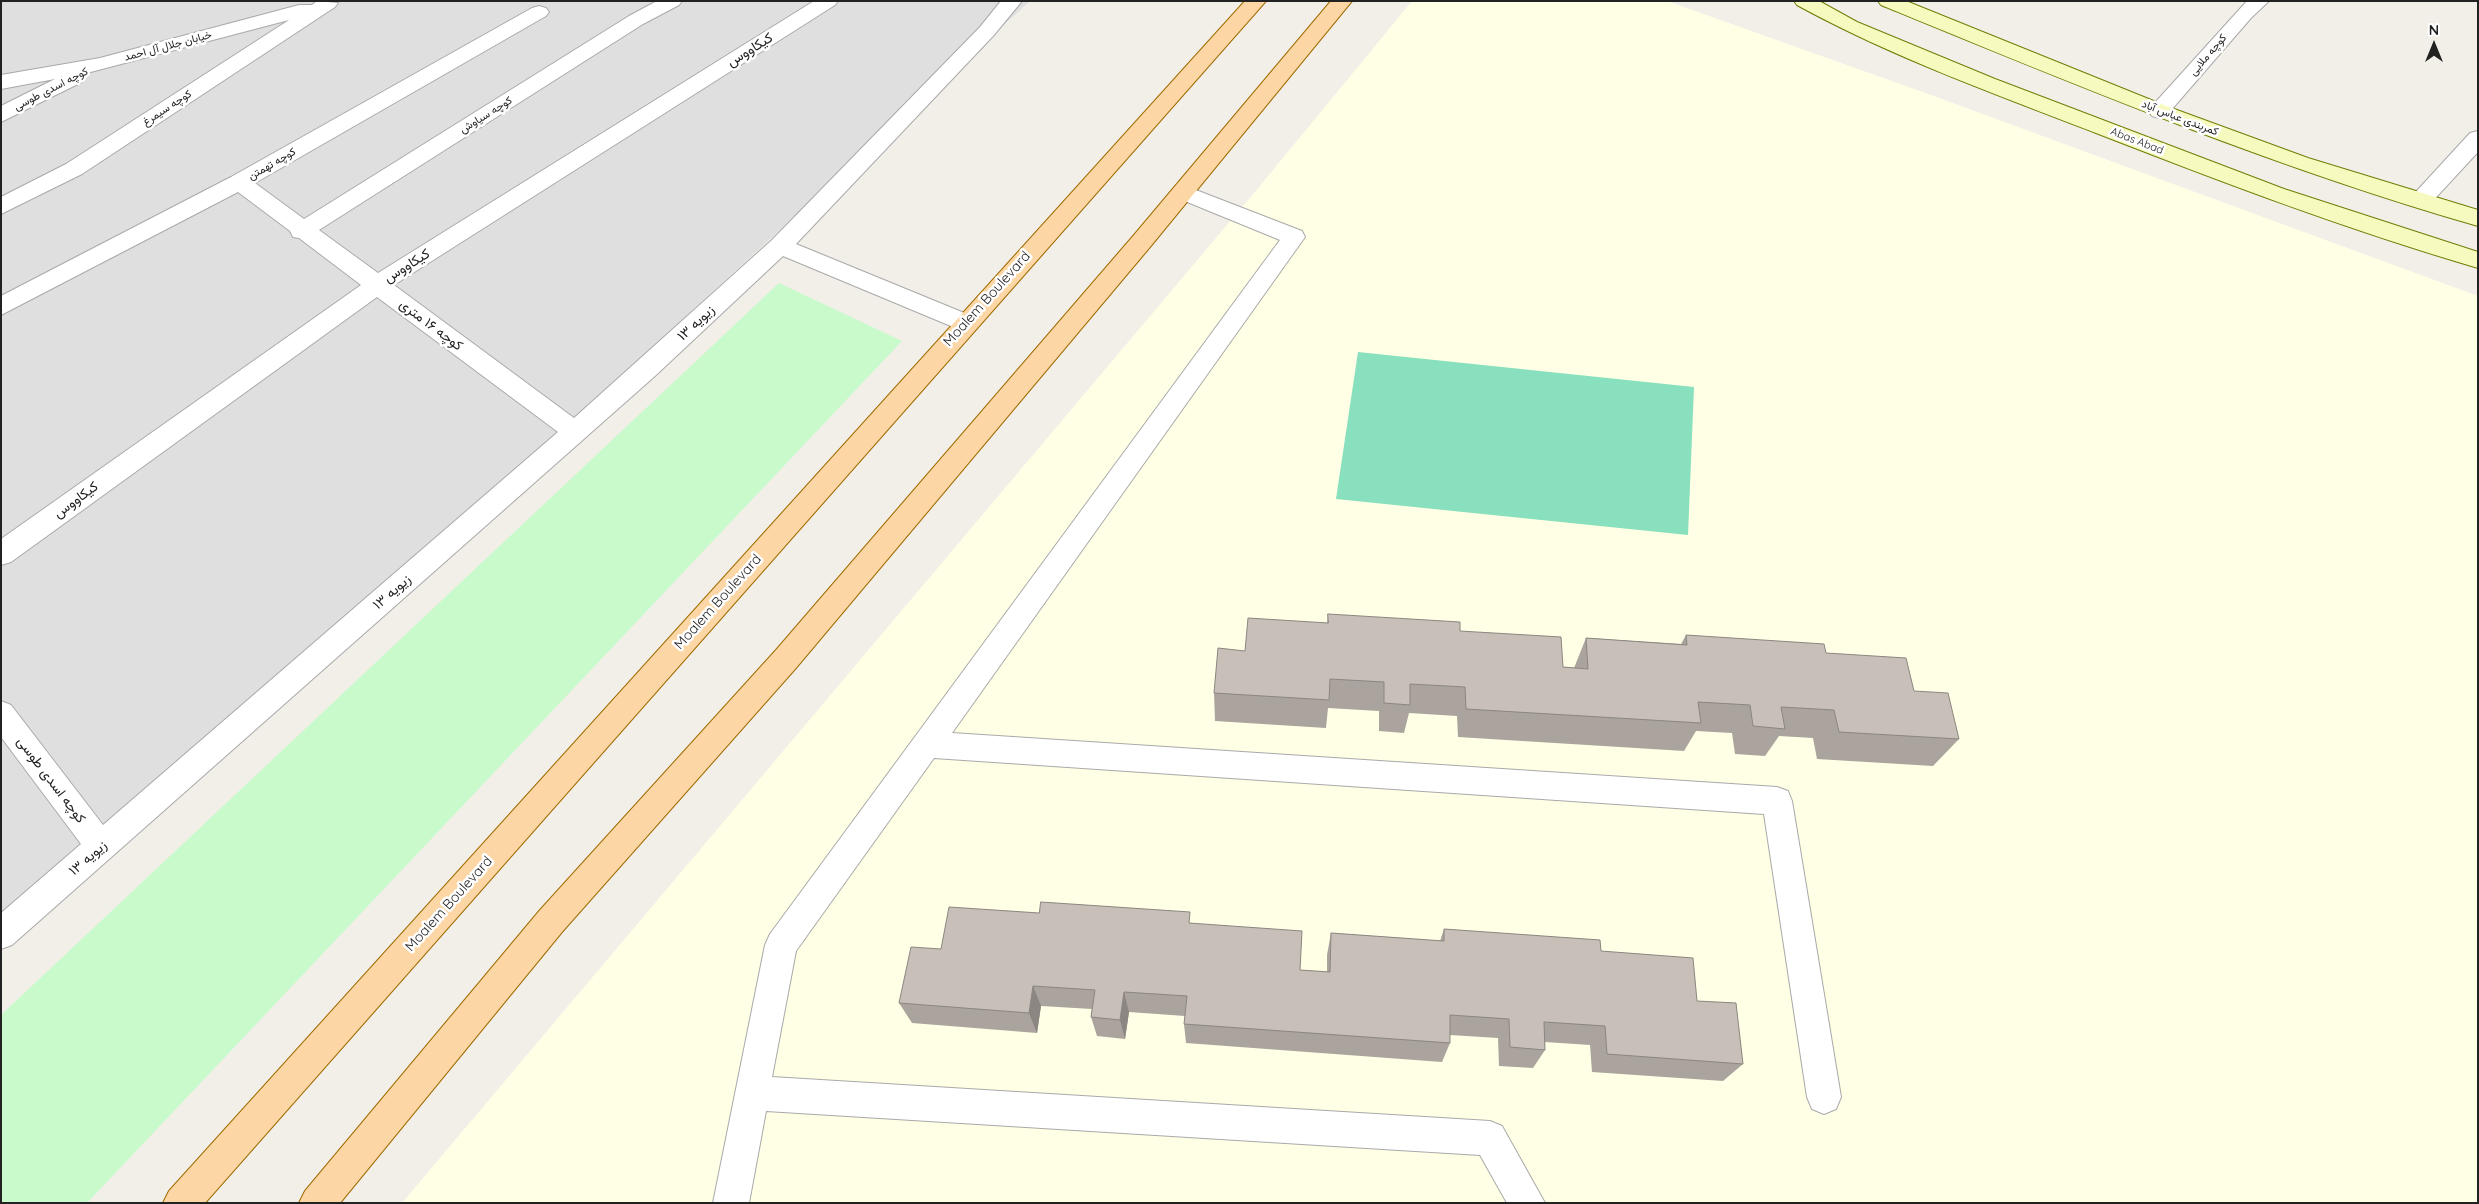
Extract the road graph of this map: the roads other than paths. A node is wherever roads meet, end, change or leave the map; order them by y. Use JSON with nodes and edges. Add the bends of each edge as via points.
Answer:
{"nodes":[{"id":1,"x":672,"y":1,"type":"edge"},
{"id":2,"x":828,"y":1,"type":"edge"},
{"id":3,"x":1012,"y":1,"type":"edge"},
{"id":4,"x":1256,"y":1,"type":"edge"},
{"id":5,"x":1342,"y":1,"type":"edge"},
{"id":6,"x":1804,"y":1,"type":"edge"},
{"id":7,"x":2259,"y":1,"type":"edge"},
{"id":8,"x":331,"y":2,"type":"edge"},
{"id":9,"x":1899,"y":3,"type":"edge"},
{"id":10,"x":539,"y":12,"type":"dead end"},
{"id":11,"x":101,"y":64,"type":"junction"},
{"id":12,"x":1,"y":82,"type":"edge"},
{"id":13,"x":2159,"y":111,"type":"junction"},
{"id":14,"x":1,"y":115,"type":"edge"},
{"id":15,"x":2478,"y":138,"type":"edge"},
{"id":16,"x":239,"y":182,"type":"junction"},
{"id":17,"x":1183,"y":192,"type":"junction"},
{"id":18,"x":2421,"y":200,"type":"junction"},
{"id":19,"x":1,"y":206,"type":"edge"},
{"id":20,"x":2478,"y":218,"type":"edge"},
{"id":21,"x":302,"y":231,"type":"junction"},
{"id":22,"x":780,"y":246,"type":"junction"},
{"id":23,"x":2478,"y":260,"type":"edge"},
{"id":24,"x":377,"y":285,"type":"junction"},
{"id":25,"x":1,"y":307,"type":"edge"},
{"id":26,"x":966,"y":323,"type":"junction"},
{"id":27,"x":575,"y":432,"type":"junction"},
{"id":28,"x":1,"y":554,"type":"edge"},
{"id":29,"x":1,"y":714,"type":"edge"},
{"id":30,"x":926,"y":744,"type":"junction"},
{"id":31,"x":101,"y":846,"type":"junction"},
{"id":32,"x":1,"y":934,"type":"edge"},
{"id":33,"x":752,"y":1093,"type":"junction"},
{"id":34,"x":1824,"y":1097,"type":"dead end"},
{"id":35,"x":181,"y":1203,"type":"edge"},
{"id":36,"x":316,"y":1203,"type":"edge"},
{"id":37,"x":731,"y":1203,"type":"edge"},
{"id":38,"x":1528,"y":1203,"type":"edge"}],
"edges":[{"from":1,"to":21,"type":"street","name":"کوچه سیاوش","via":[[636,20]]},
{"from":2,"to":24,"type":"street","name":"کیکاووس"},
{"from":3,"to":22,"type":"street","name":"زیویه ۱۳"},
{"from":4,"to":26,"type":"main road","name":"Moalem Boulevard"},
{"from":5,"to":17,"type":"main road"},
{"from":6,"to":23,"type":"main road","name":"Abas Abad","via":[[1850,26],[1997,88],[2276,194]]},
{"from":7,"to":13,"type":"street","name":"کوچه ملایی"},
{"from":8,"to":11,"type":"street","name":"خیابان جلال آل احمد"},
{"from":8,"to":19,"type":"street","name":"کوچه سیمرغ","via":[[74,170]]},
{"from":9,"to":13,"type":"main road","name":"کمربندی عباس آباد"},
{"from":10,"to":16,"type":"street","name":"کوچه تهمتن"},
{"from":11,"to":12,"type":"street","name":"خیابان جلال آل احمد"},
{"from":11,"to":14,"type":"street","name":"کوچه اسدی طوسی"},
{"from":13,"to":18,"type":"main road","name":"کمربندی عباس آباد","via":[[2300,163]]},
{"from":15,"to":18,"type":"street"},
{"from":16,"to":21,"type":"street","name":"کوچه ۱۶ متری"},
{"from":16,"to":25,"type":"street","name":"کوچه تهمتن"},
{"from":17,"to":30,"type":"street","via":[[1294,237]]},
{"from":17,"to":36,"type":"main road","via":[[786,660],[552,921]]},
{"from":18,"to":20,"type":"main road","name":"کمربندی عباس آباد"},
{"from":21,"to":24,"type":"street","name":"کوچه ۱۶ متری"},
{"from":22,"to":26,"type":"street"},
{"from":22,"to":27,"type":"street","name":"زیویه ۱۳"},
{"from":24,"to":27,"type":"street","name":"کوچه ۱۶ متری"},
{"from":24,"to":28,"type":"street","name":"کیکاووس"},
{"from":26,"to":35,"type":"main road","name":"Moalem Boulevard"},
{"from":27,"to":31,"type":"street","name":"زیویه ۱۳"},
{"from":29,"to":31,"type":"street","name":"کوچه اسدی طوسی"},
{"from":30,"to":33,"type":"street","via":[[781,945]]},
{"from":30,"to":34,"type":"street","via":[[1777,801]]},
{"from":31,"to":32,"type":"street","name":"زیویه ۱۳"},
{"from":33,"to":37,"type":"street"},
{"from":33,"to":38,"type":"street","via":[[1490,1138]]}]}
